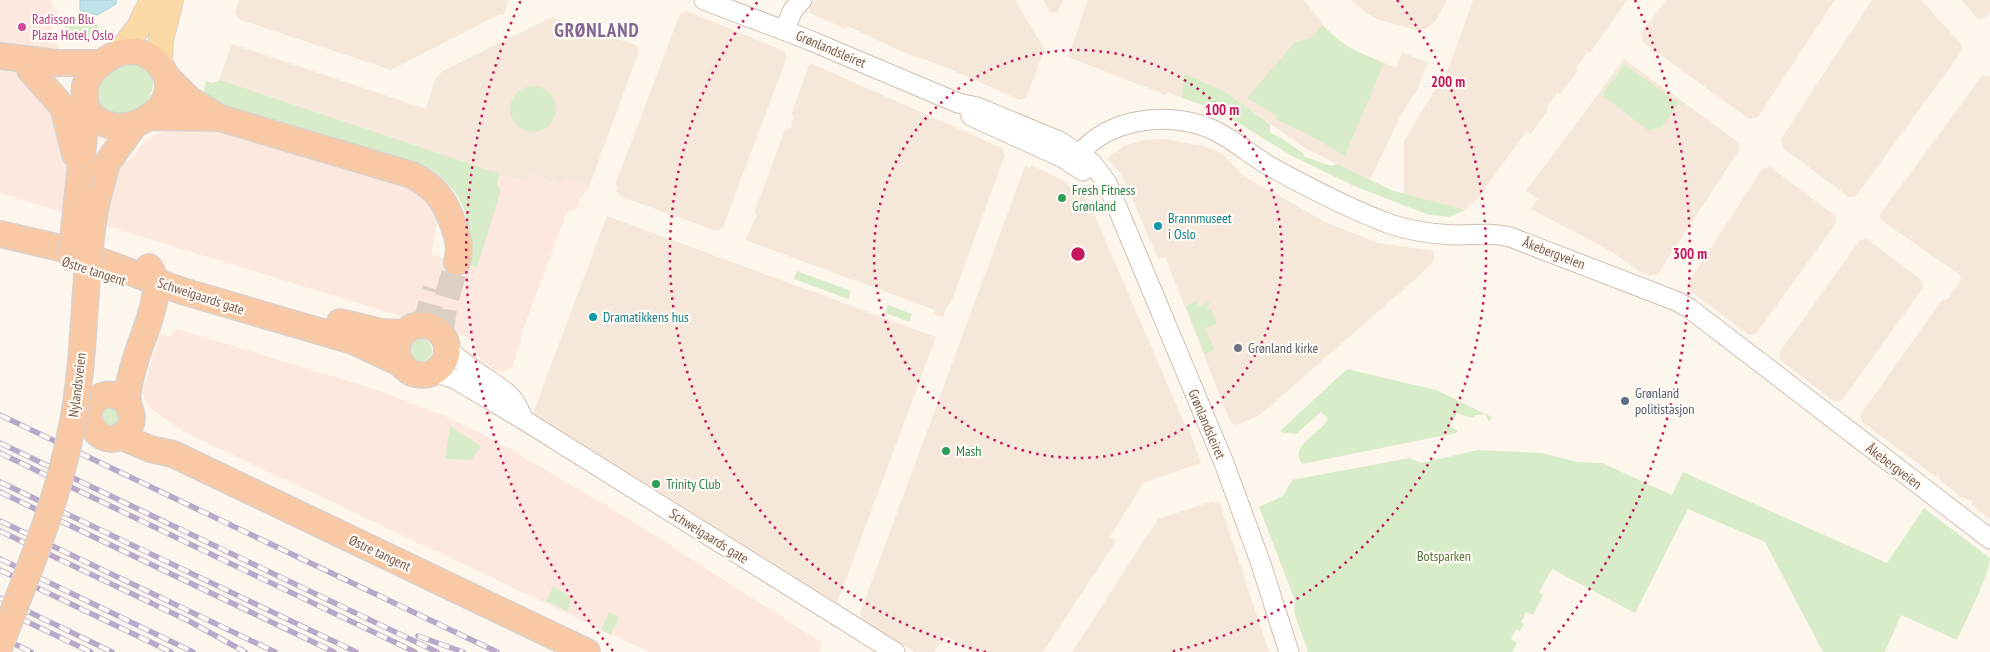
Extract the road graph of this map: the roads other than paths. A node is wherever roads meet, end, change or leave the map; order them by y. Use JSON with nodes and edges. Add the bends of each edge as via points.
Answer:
{"nodes":[{"id":1,"x":152,"y":0,"type":"edge"},
{"id":2,"x":171,"y":0,"type":"edge"},
{"id":3,"x":704,"y":0,"type":"edge"},
{"id":4,"x":802,"y":0,"type":"edge"},
{"id":5,"x":784,"y":30,"type":"junction"},
{"id":6,"x":2,"y":56,"type":"edge"},
{"id":7,"x":109,"y":59,"type":"junction"},
{"id":8,"x":30,"y":70,"type":"junction"},
{"id":9,"x":163,"y":71,"type":"junction"},
{"id":10,"x":86,"y":104,"type":"junction"},
{"id":11,"x":220,"y":118,"type":"junction"},
{"id":12,"x":142,"y":121,"type":"junction"},
{"id":13,"x":1076,"y":158,"type":"junction"},
{"id":14,"x":80,"y":173,"type":"junction"},
{"id":15,"x":0,"y":220,"type":"edge"},
{"id":16,"x":0,"y":235,"type":"edge"},
{"id":17,"x":137,"y":258,"type":"junction"},
{"id":18,"x":450,"y":260,"type":"tunnel mouth"},
{"id":19,"x":156,"y":289,"type":"junction"},
{"id":20,"x":402,"y":336,"type":"junction"},
{"id":21,"x":446,"y":347,"type":"junction"},
{"id":22,"x":400,"y":363,"type":"junction"},
{"id":23,"x":434,"y":372,"type":"junction"},
{"id":24,"x":101,"y":395,"type":"junction"},
{"id":25,"x":130,"y":408,"type":"junction"},
{"id":26,"x":524,"y":420,"type":"junction"},
{"id":27,"x":120,"y":436,"type":"junction"},
{"id":28,"x":173,"y":454,"type":"junction"},
{"id":29,"x":1990,"y":539,"type":"edge"},
{"id":30,"x":0,"y":596,"type":"edge"},
{"id":31,"x":0,"y":646,"type":"edge"},
{"id":32,"x":586,"y":652,"type":"edge"},
{"id":33,"x":895,"y":652,"type":"edge"},
{"id":34,"x":1289,"y":652,"type":"edge"}],
"edges":[{"from":1,"to":7,"type":"main road","name":"Nylandsveien","via":[[139,28]]},
{"from":2,"to":9,"type":"main road","name":"Nylandsveien","via":[[161,40]]},
{"from":3,"to":5,"type":"street","name":"Grønlandsleiret"},
{"from":4,"to":5,"type":"street","via":[[793,10]]},
{"from":5,"to":13,"type":"street","name":"Grønlandsleiret","via":[[958,103],[987,125]]},
{"from":6,"to":7,"type":"highway","via":[[57,63]]},
{"from":6,"to":8,"type":"highway"},
{"from":7,"to":9,"type":"highway","via":[[138,52],[153,59]]},
{"from":7,"to":10,"type":"highway","name":"Nylandsveien","via":[[87,80]]},
{"from":8,"to":10,"type":"highway","via":[[61,82]]},
{"from":8,"to":14,"type":"highway","via":[[63,107]]},
{"from":9,"to":11,"type":"highway","via":[[189,99]]},
{"from":9,"to":12,"type":"highway","name":"Nylandsveien","via":[[165,98],[158,111]]},
{"from":10,"to":12,"type":"highway","via":[[93,118],[104,124],[117,126]]},
{"from":10,"to":14,"type":"highway","name":"Nylandsveien"},
{"from":11,"to":12,"type":"highway"},
{"from":11,"to":18,"type":"highway","via":[[399,170],[429,185],[442,198],[453,224]]},
{"from":12,"to":31,"type":"highway","name":"Nylandsveien","bridge":true,"via":[[112,154],[103,172],[90,235],[81,365],[70,435],[47,519]]},
{"from":13,"to":29,"type":"street","name":"Åkebergveien","via":[[1109,132],[1126,124],[1164,120],[1190,123],[1209,128],[1273,168],[1390,224],[1422,232],[1510,237],[1676,301]]},
{"from":13,"to":34,"type":"street","name":"Grønlandsleiret","via":[[1100,171],[1107,183],[1224,463]]},
{"from":14,"to":30,"type":"highway","name":"Nylandsveien","bridge":true,"via":[[56,423],[42,480]]},
{"from":15,"to":17,"type":"highway","name":"Schweigaards gate"},
{"from":16,"to":19,"type":"highway","name":"Schweigaards gate","via":[[73,252]]},
{"from":16,"to":24,"type":"highway","name":"Østre tangent","via":[[135,285],[137,303],[110,383]]},
{"from":17,"to":19,"type":"highway","name":"Østre tangent","via":[[151,269]]},
{"from":17,"to":20,"type":"highway","name":"Schweigaards gate","via":[[353,326]]},
{"from":19,"to":22,"type":"highway","name":"Schweigaards gate","via":[[182,292],[353,342]]},
{"from":19,"to":25,"type":"highway","via":[[129,385]]},
{"from":20,"to":21,"type":"highway","via":[[414,327],[432,328],[441,334]]},
{"from":20,"to":22,"type":"highway","via":[[397,350]]},
{"from":21,"to":23,"type":"highway","via":[[444,362]]},
{"from":21,"to":26,"type":"street","name":"Schweigaards gate","via":[[508,395]]},
{"from":22,"to":23,"type":"highway","via":[[415,374]]},
{"from":23,"to":26,"type":"street","name":"Schweigaards gate","via":[[455,379]]},
{"from":24,"to":25,"type":"highway","via":[[121,396]]},
{"from":24,"to":27,"type":"highway","via":[[95,399],[88,414],[92,429],[104,438]]},
{"from":25,"to":27,"type":"highway","via":[[130,427]]},
{"from":25,"to":28,"type":"highway","name":"Østre tangent"},
{"from":26,"to":33,"type":"street","name":"Schweigaards gate"},
{"from":27,"to":28,"type":"highway","name":"Østre tangent","via":[[150,449]]},
{"from":28,"to":32,"type":"highway","name":"Østre tangent"}]}
